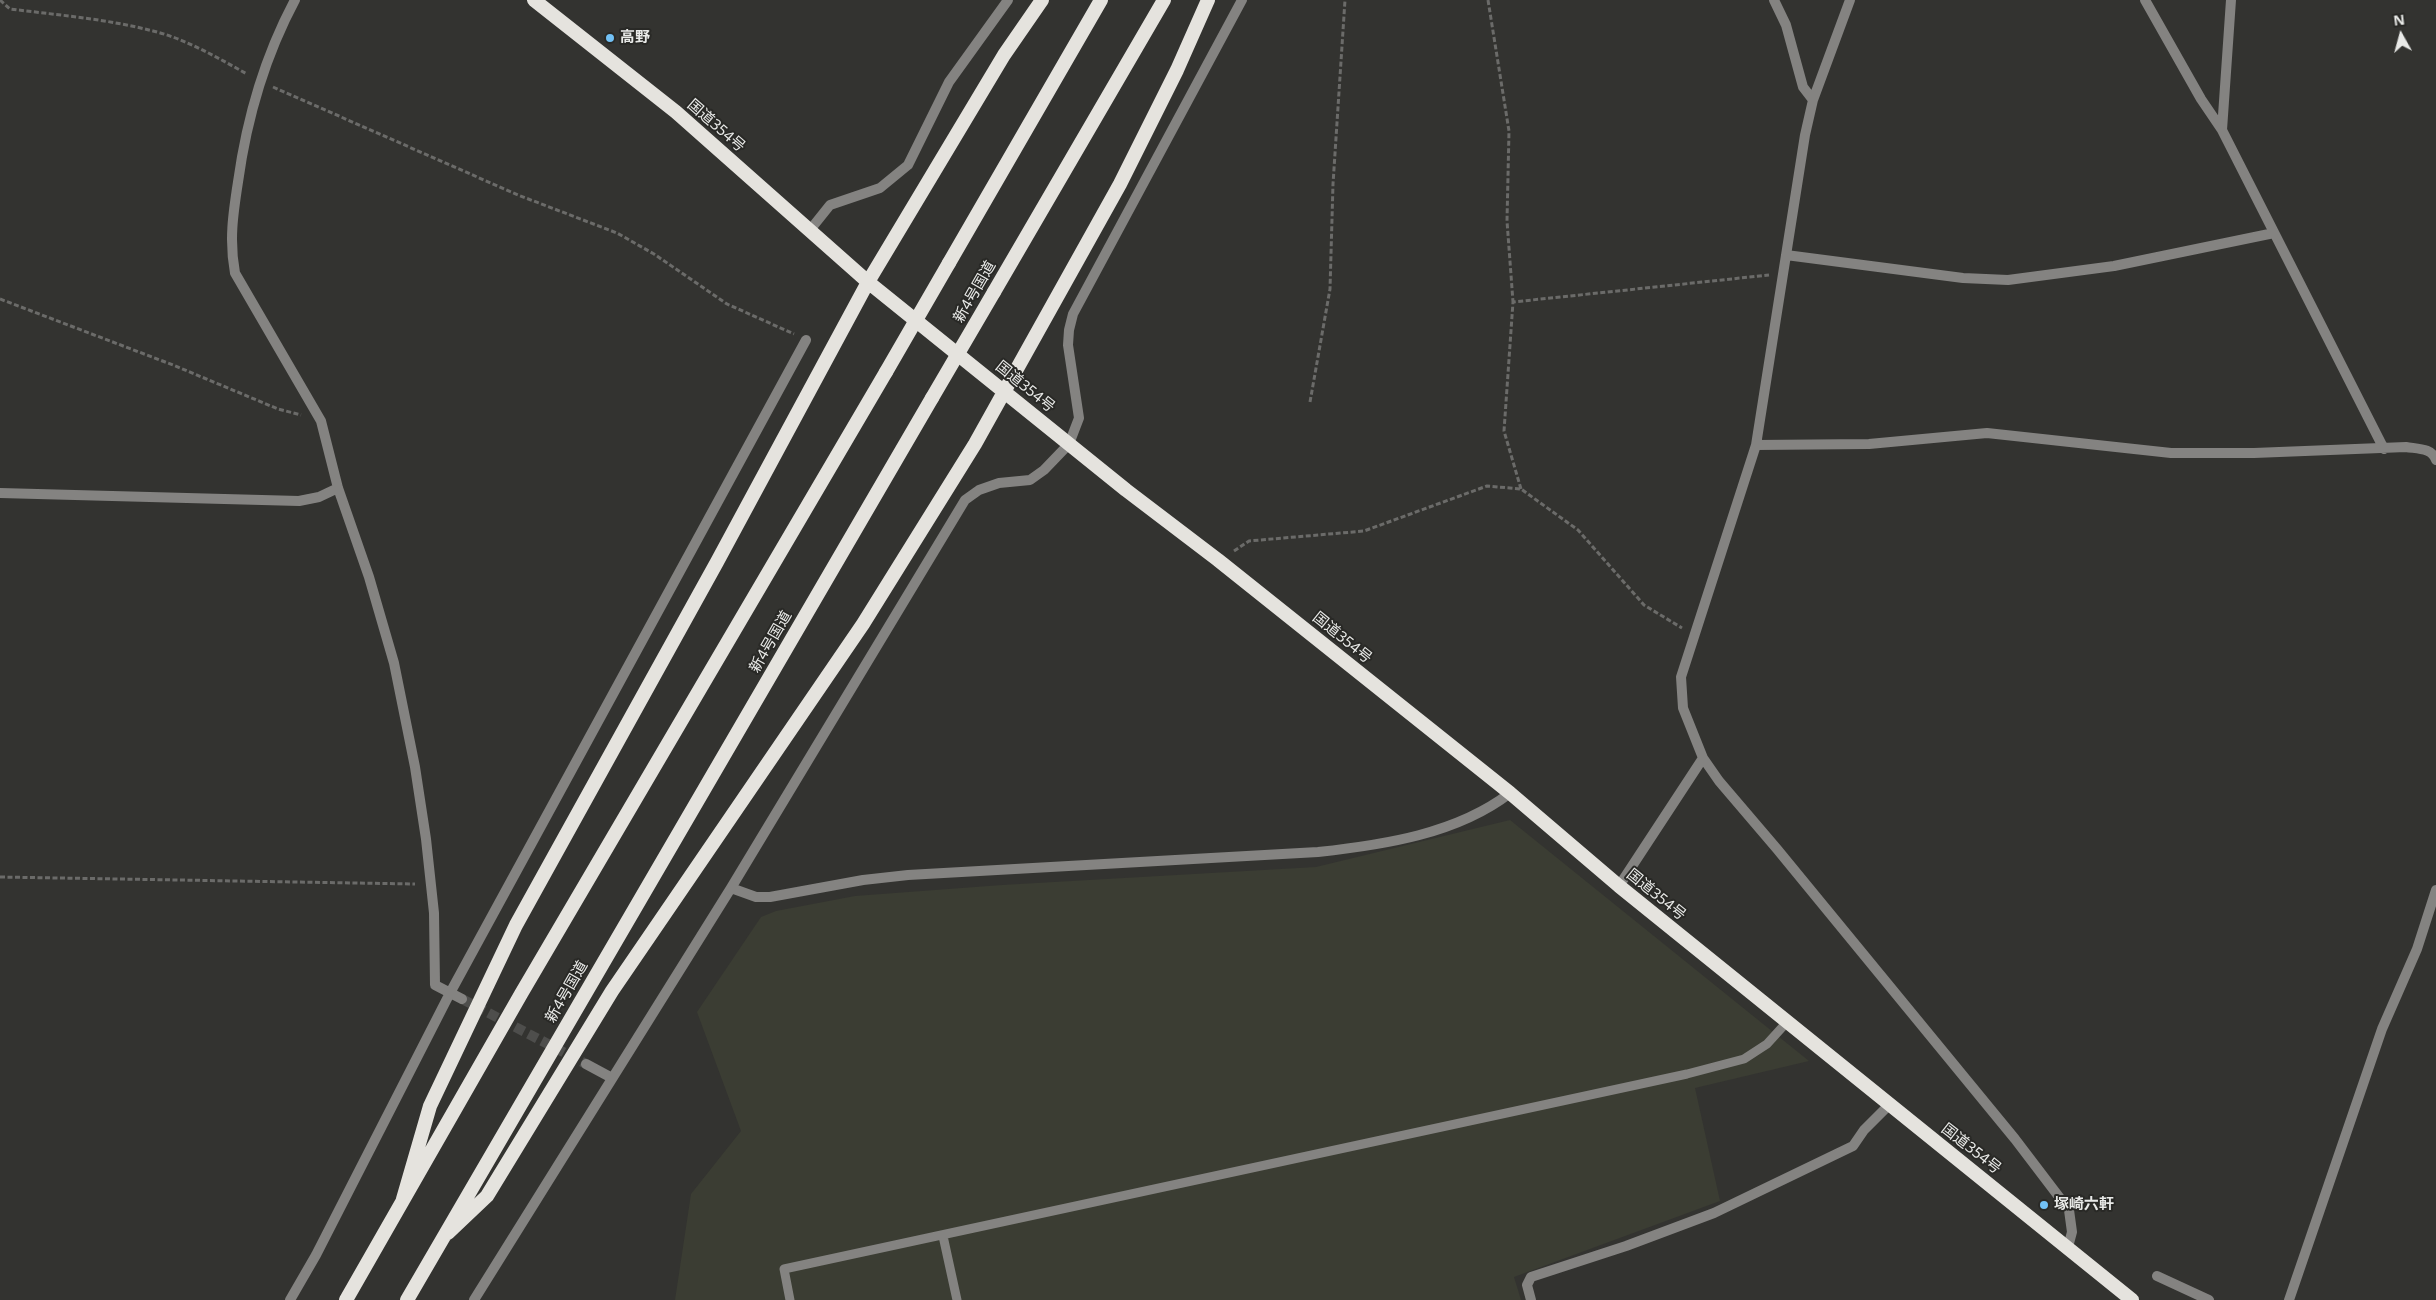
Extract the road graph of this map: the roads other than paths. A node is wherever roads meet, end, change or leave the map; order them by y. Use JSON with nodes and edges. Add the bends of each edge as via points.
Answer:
{"nodes":[{"id":1,"x":295,"y":0,"type":"edge"},
{"id":2,"x":534,"y":0,"type":"edge"},
{"id":3,"x":1008,"y":0,"type":"edge"},
{"id":4,"x":1042,"y":0,"type":"edge"},
{"id":5,"x":1101,"y":0,"type":"edge"},
{"id":6,"x":1164,"y":0,"type":"edge"},
{"id":7,"x":1208,"y":0,"type":"edge"},
{"id":8,"x":1242,"y":0,"type":"edge"},
{"id":9,"x":1774,"y":0,"type":"edge"},
{"id":10,"x":1850,"y":0,"type":"edge"},
{"id":11,"x":2145,"y":0,"type":"edge"},
{"id":12,"x":2231,"y":0,"type":"edge"},
{"id":13,"x":1813,"y":100,"type":"junction"},
{"id":14,"x":2222,"y":130,"type":"junction"},
{"id":15,"x":810,"y":230,"type":"junction"},
{"id":16,"x":2274,"y":233,"type":"junction"},
{"id":17,"x":1786,"y":255,"type":"junction"},
{"id":18,"x":868,"y":282,"type":"junction"},
{"id":19,"x":806,"y":340,"type":"road end"},
{"id":20,"x":1003,"y":391,"type":"junction"},
{"id":21,"x":1069,"y":444,"type":"junction"},
{"id":22,"x":1756,"y":445,"type":"junction"},
{"id":23,"x":2384,"y":448,"type":"junction"},
{"id":24,"x":2436,"y":460,"type":"edge"},
{"id":25,"x":338,"y":488,"type":"junction"},
{"id":26,"x":0,"y":493,"type":"edge"},
{"id":27,"x":1703,"y":758,"type":"junction"},
{"id":28,"x":1510,"y":793,"type":"junction"},
{"id":29,"x":1619,"y":886,"type":"junction"},
{"id":30,"x":731,"y":888,"type":"junction"},
{"id":31,"x":2436,"y":890,"type":"edge"},
{"id":32,"x":450,"y":993,"type":"junction"},
{"id":33,"x":462,"y":999,"type":"tunnel mouth"},
{"id":34,"x":1787,"y":1022,"type":"junction"},
{"id":35,"x":586,"y":1064,"type":"tunnel mouth"},
{"id":36,"x":612,"y":1078,"type":"junction"},
{"id":37,"x":1889,"y":1105,"type":"junction"},
{"id":38,"x":403,"y":1199,"type":"junction"},
{"id":39,"x":448,"y":1233,"type":"junction"},
{"id":40,"x":943,"y":1236,"type":"junction"},
{"id":41,"x":2068,"y":1247,"type":"junction"},
{"id":42,"x":2157,"y":1276,"type":"dead end"},
{"id":43,"x":290,"y":1300,"type":"edge"},
{"id":44,"x":346,"y":1300,"type":"edge"},
{"id":45,"x":407,"y":1300,"type":"edge"},
{"id":46,"x":474,"y":1300,"type":"edge"},
{"id":47,"x":790,"y":1300,"type":"edge"},
{"id":48,"x":956,"y":1300,"type":"edge"},
{"id":49,"x":1531,"y":1300,"type":"edge"},
{"id":50,"x":2132,"y":1300,"type":"edge"},
{"id":51,"x":2209,"y":1300,"type":"edge"},
{"id":52,"x":2289,"y":1300,"type":"edge"}],
"edges":[{"from":1,"to":25,"type":"street","via":[[259,81],[243,142],[230,250],[235,273],[321,421]]},
{"from":2,"to":15,"type":"highway","name":"国道354号","via":[[676,112]]},
{"from":3,"to":15,"type":"street","via":[[949,82],[908,165],[880,188],[830,205]]},
{"from":4,"to":18,"type":"highway","via":[[1004,56]]},
{"from":5,"to":38,"type":"highway","bridge":true},
{"from":6,"to":39,"type":"highway","name":"新4号国道","bridge":true},
{"from":7,"to":20,"type":"highway","via":[[1120,184]]},
{"from":8,"to":21,"type":"street","via":[[1073,314],[1068,344],[1079,418]]},
{"from":9,"to":13,"type":"street","via":[[1786,25],[1802,87]]},
{"from":10,"to":13,"type":"street"},
{"from":11,"to":14,"type":"street"},
{"from":12,"to":14,"type":"street"},
{"from":13,"to":17,"type":"street"},
{"from":14,"to":16,"type":"street"},
{"from":15,"to":18,"type":"highway","name":"国道354号"},
{"from":16,"to":17,"type":"street","via":[[2114,266],[2008,280],[1963,278]]},
{"from":16,"to":23,"type":"street"},
{"from":17,"to":22,"type":"street"},
{"from":18,"to":20,"type":"highway","name":"国道354号"},
{"from":18,"to":38,"type":"highway","via":[[718,562],[516,925],[430,1106]]},
{"from":19,"to":32,"type":"street"},
{"from":20,"to":21,"type":"highway","name":"国道354号"},
{"from":20,"to":39,"type":"highway","via":[[975,444],[863,624],[612,991],[487,1196]]},
{"from":21,"to":28,"type":"highway","name":"国道354号"},
{"from":21,"to":30,"type":"street","via":[[1030,480],[992,485],[965,500]]},
{"from":22,"to":23,"type":"street","via":[[1869,444],[1987,433],[2171,453]]},
{"from":22,"to":27,"type":"street","via":[[1681,677],[1684,708]]},
{"from":23,"to":24,"type":"street","via":[[2428,450]]},
{"from":25,"to":26,"type":"street","via":[[299,501]]},
{"from":25,"to":32,"type":"street","via":[[394,663],[415,767],[431,884],[436,985]]},
{"from":27,"to":29,"type":"street"},
{"from":27,"to":41,"type":"street","via":[[2015,1139],[2069,1210],[2072,1232]]},
{"from":28,"to":29,"type":"highway","name":"国道354号"},
{"from":28,"to":30,"type":"street","via":[[1490,809],[1378,846],[908,875],[770,897]]},
{"from":29,"to":34,"type":"highway","name":"国道354号"},
{"from":30,"to":36,"type":"street"},
{"from":31,"to":52,"type":"street","via":[[2417,949],[2382,1029]]},
{"from":32,"to":33,"type":"street"},
{"from":32,"to":43,"type":"street"},
{"from":34,"to":37,"type":"highway","name":"国道354号"},
{"from":34,"to":40,"type":"lane","via":[[1767,1044],[1744,1059],[1686,1074]]},
{"from":35,"to":36,"type":"street"},
{"from":36,"to":46,"type":"street"},
{"from":37,"to":41,"type":"highway","name":"国道354号"},
{"from":37,"to":49,"type":"street","via":[[1852,1146],[1714,1213],[1531,1277],[1527,1286]]},
{"from":38,"to":44,"type":"highway"},
{"from":39,"to":45,"type":"highway","name":"新4号国道"},
{"from":40,"to":47,"type":"lane","via":[[784,1269]]},
{"from":40,"to":48,"type":"lane"},
{"from":41,"to":50,"type":"highway","name":"国道354号"},
{"from":42,"to":51,"type":"street"}]}
